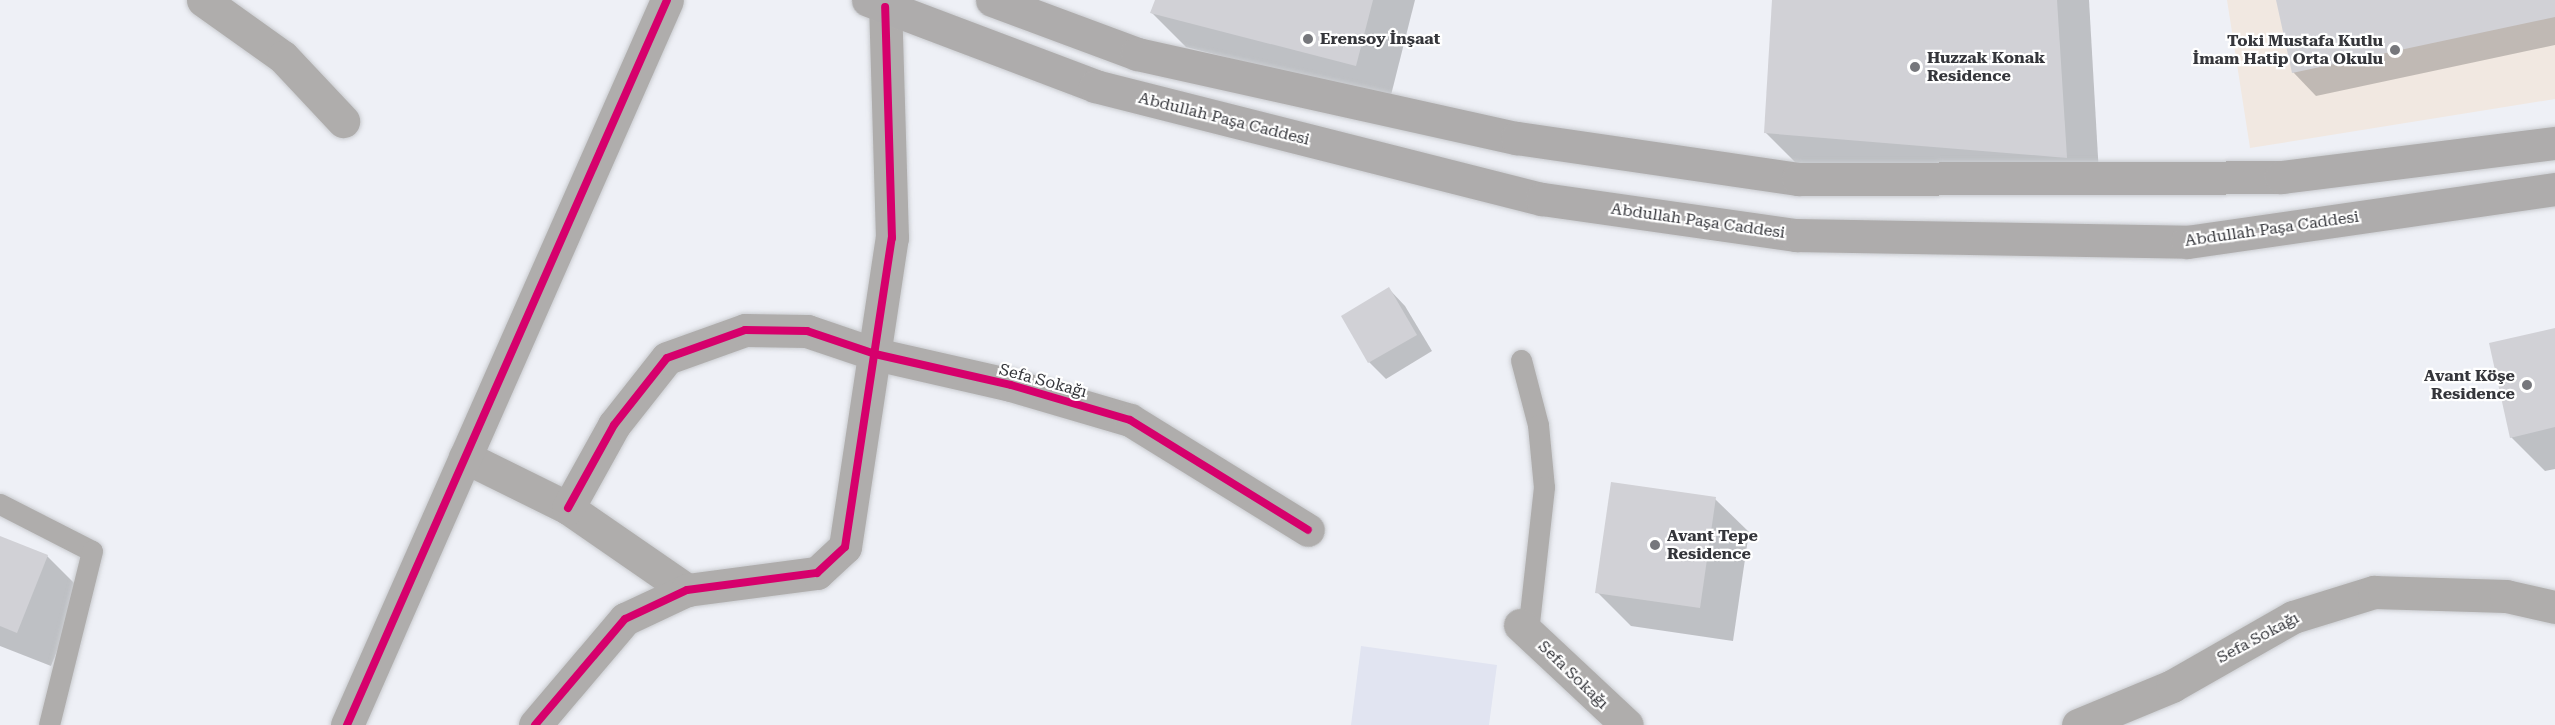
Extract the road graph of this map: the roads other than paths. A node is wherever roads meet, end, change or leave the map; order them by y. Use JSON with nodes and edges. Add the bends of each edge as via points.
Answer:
{"nodes":[{"id":1,"x":203,"y":0,"type":"edge"},
{"id":2,"x":667,"y":0,"type":"edge"},
{"id":3,"x":992,"y":0,"type":"edge"},
{"id":4,"x":877,"y":3,"type":"edge"},
{"id":5,"x":343,"y":121,"type":"dead end"},
{"id":6,"x":2555,"y":143,"type":"edge"},
{"id":7,"x":2555,"y":189,"type":"edge"},
{"id":8,"x":874,"y":354,"type":"junction"},
{"id":9,"x":1521,"y":360,"type":"dead end"},
{"id":10,"x":465,"y":457,"type":"junction"},
{"id":11,"x":0,"y":504,"type":"edge"},
{"id":12,"x":568,"y":508,"type":"junction"},
{"id":13,"x":1308,"y":530,"type":"dead end"},
{"id":14,"x":687,"y":590,"type":"junction"},
{"id":15,"x":2555,"y":608,"type":"edge"},
{"id":16,"x":1524,"y":628,"type":"joint"},
{"id":17,"x":49,"y":725,"type":"edge"},
{"id":18,"x":347,"y":725,"type":"edge"},
{"id":19,"x":536,"y":725,"type":"edge"},
{"id":20,"x":1627,"y":725,"type":"edge"},
{"id":21,"x":2078,"y":725,"type":"edge"}],
"edges":[{"from":1,"to":5,"type":"street","via":[[283,57]]},
{"from":2,"to":10,"type":"street"},
{"from":3,"to":6,"type":"main road","via":[[1137,54],[1517,138],[1798,179],[2281,177]]},
{"from":4,"to":7,"type":"main road","name":"Abdullah Paşa Caddesi","via":[[1095,86],[1530,197],[1796,235],[2187,242]]},
{"from":4,"to":8,"type":"street","via":[[892,238]]},
{"from":8,"to":12,"type":"street","name":"Sefa Sokağı","via":[[807,331],[745,330],[667,358],[614,425]]},
{"from":8,"to":13,"type":"street","name":"Sefa Sokağı","via":[[1011,385],[1130,420]]},
{"from":8,"to":14,"type":"street","via":[[845,547],[817,573]]},
{"from":9,"to":16,"type":"lane","via":[[1538,425],[1544,487]]},
{"from":10,"to":12,"type":"street"},
{"from":10,"to":18,"type":"street"},
{"from":11,"to":17,"type":"lane","via":[[92,551]]},
{"from":12,"to":14,"type":"street"},
{"from":14,"to":19,"type":"street","via":[[625,619]]},
{"from":15,"to":21,"type":"street","name":"Sefa Sokağı","via":[[2506,596],[2374,592],[2293,617],[2172,686]]},
{"from":16,"to":20,"type":"street","name":"Sefa Sokağı"}]}
